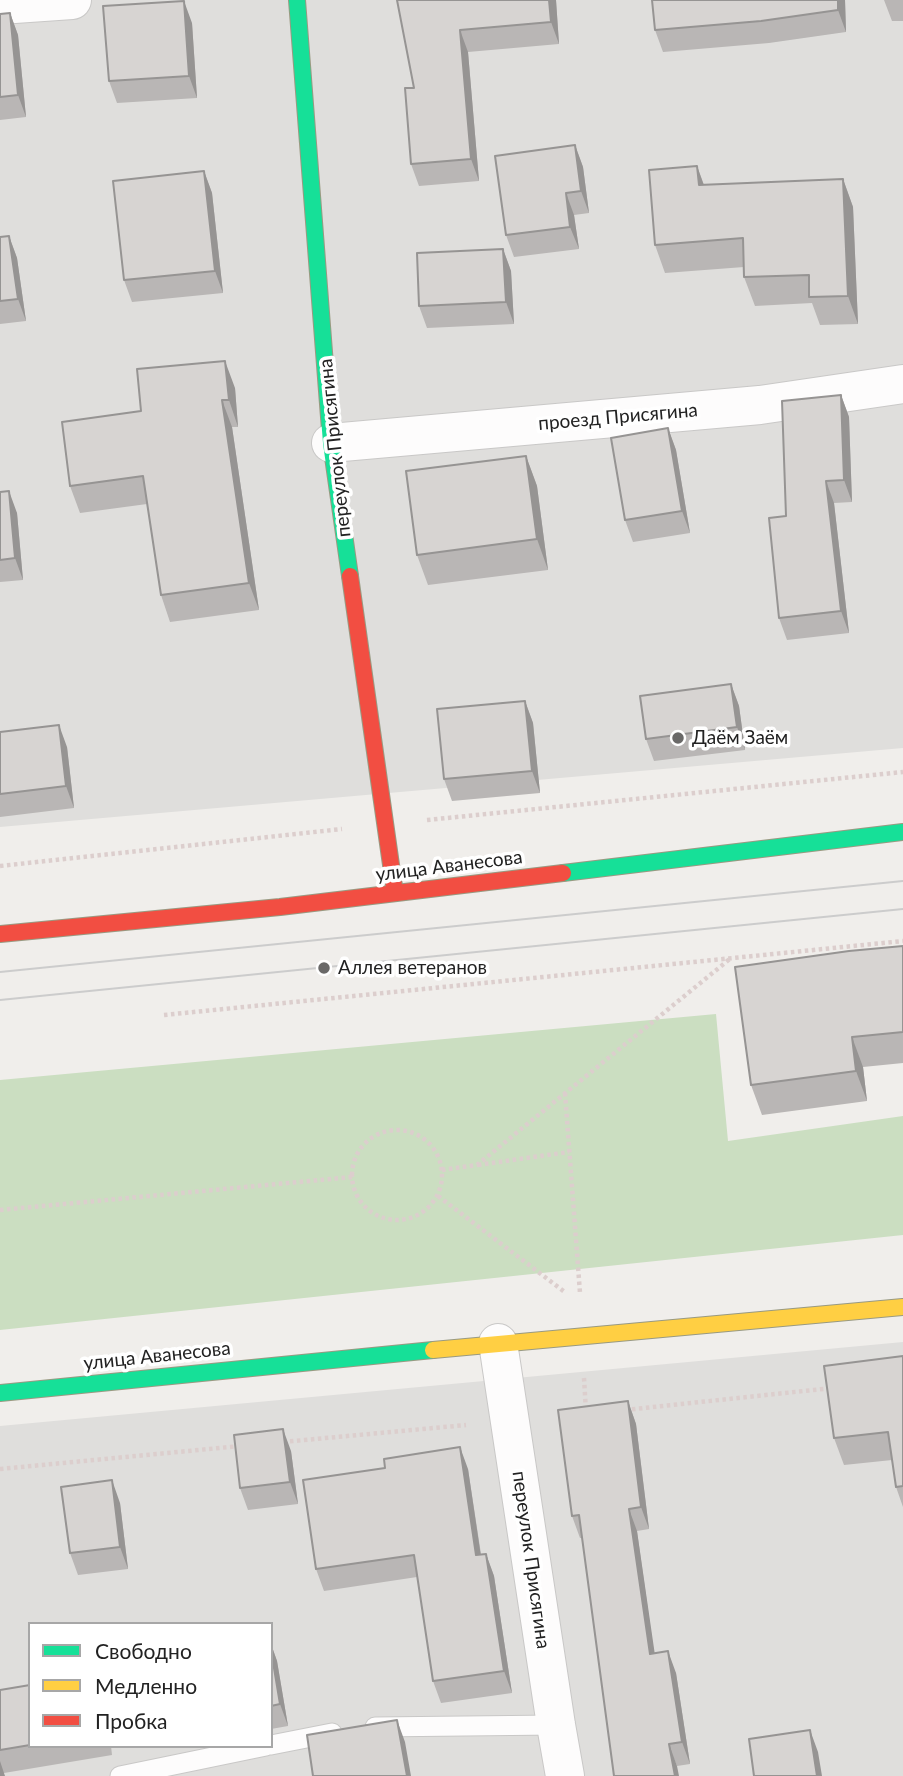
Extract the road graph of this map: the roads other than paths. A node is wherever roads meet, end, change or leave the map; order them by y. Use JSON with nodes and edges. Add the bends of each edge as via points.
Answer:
{"nodes":[{"id":1,"x":72,"y":0,"type":"edge"},
{"id":2,"x":297,"y":0,"type":"edge"},
{"id":3,"x":0,"y":5,"type":"edge"},
{"id":4,"x":903,"y":384,"type":"edge"},
{"id":5,"x":331,"y":443,"type":"junction"},
{"id":6,"x":903,"y":832,"type":"edge"},
{"id":7,"x":395,"y":893,"type":"junction"},
{"id":8,"x":0,"y":934,"type":"edge"},
{"id":9,"x":903,"y":1307,"type":"edge"},
{"id":10,"x":498,"y":1343,"type":"junction"},
{"id":11,"x":0,"y":1392,"type":"edge"},
{"id":12,"x":555,"y":1725,"type":"junction"},
{"id":13,"x":273,"y":1745,"type":"edge"},
{"id":14,"x":256,"y":1748,"type":"edge"},
{"id":15,"x":120,"y":1776,"type":"edge"},
{"id":16,"x":565,"y":1776,"type":"edge"}],
"edges":[{"from":1,"to":3,"type":"street"},
{"from":2,"to":5,"type":"main road","name":"переулок Присягина"},
{"from":4,"to":5,"type":"street","name":"проезд Присягина","via":[[760,405]]},
{"from":5,"to":7,"type":"main road","name":"переулок Присягина"},
{"from":6,"to":7,"type":"main road","name":"улица Аванесова"},
{"from":7,"to":8,"type":"main road","name":"улица Аванесова"},
{"from":9,"to":10,"type":"main road","name":"улица Аванесова"},
{"from":10,"to":11,"type":"main road","name":"улица Аванесова"},
{"from":10,"to":12,"type":"street","name":"переулок Присягина"},
{"from":12,"to":13,"type":"lane","via":[[354,1728]]},
{"from":12,"to":16,"type":"street","name":"переулок Присягина"},
{"from":14,"to":15,"type":"lane"}]}
